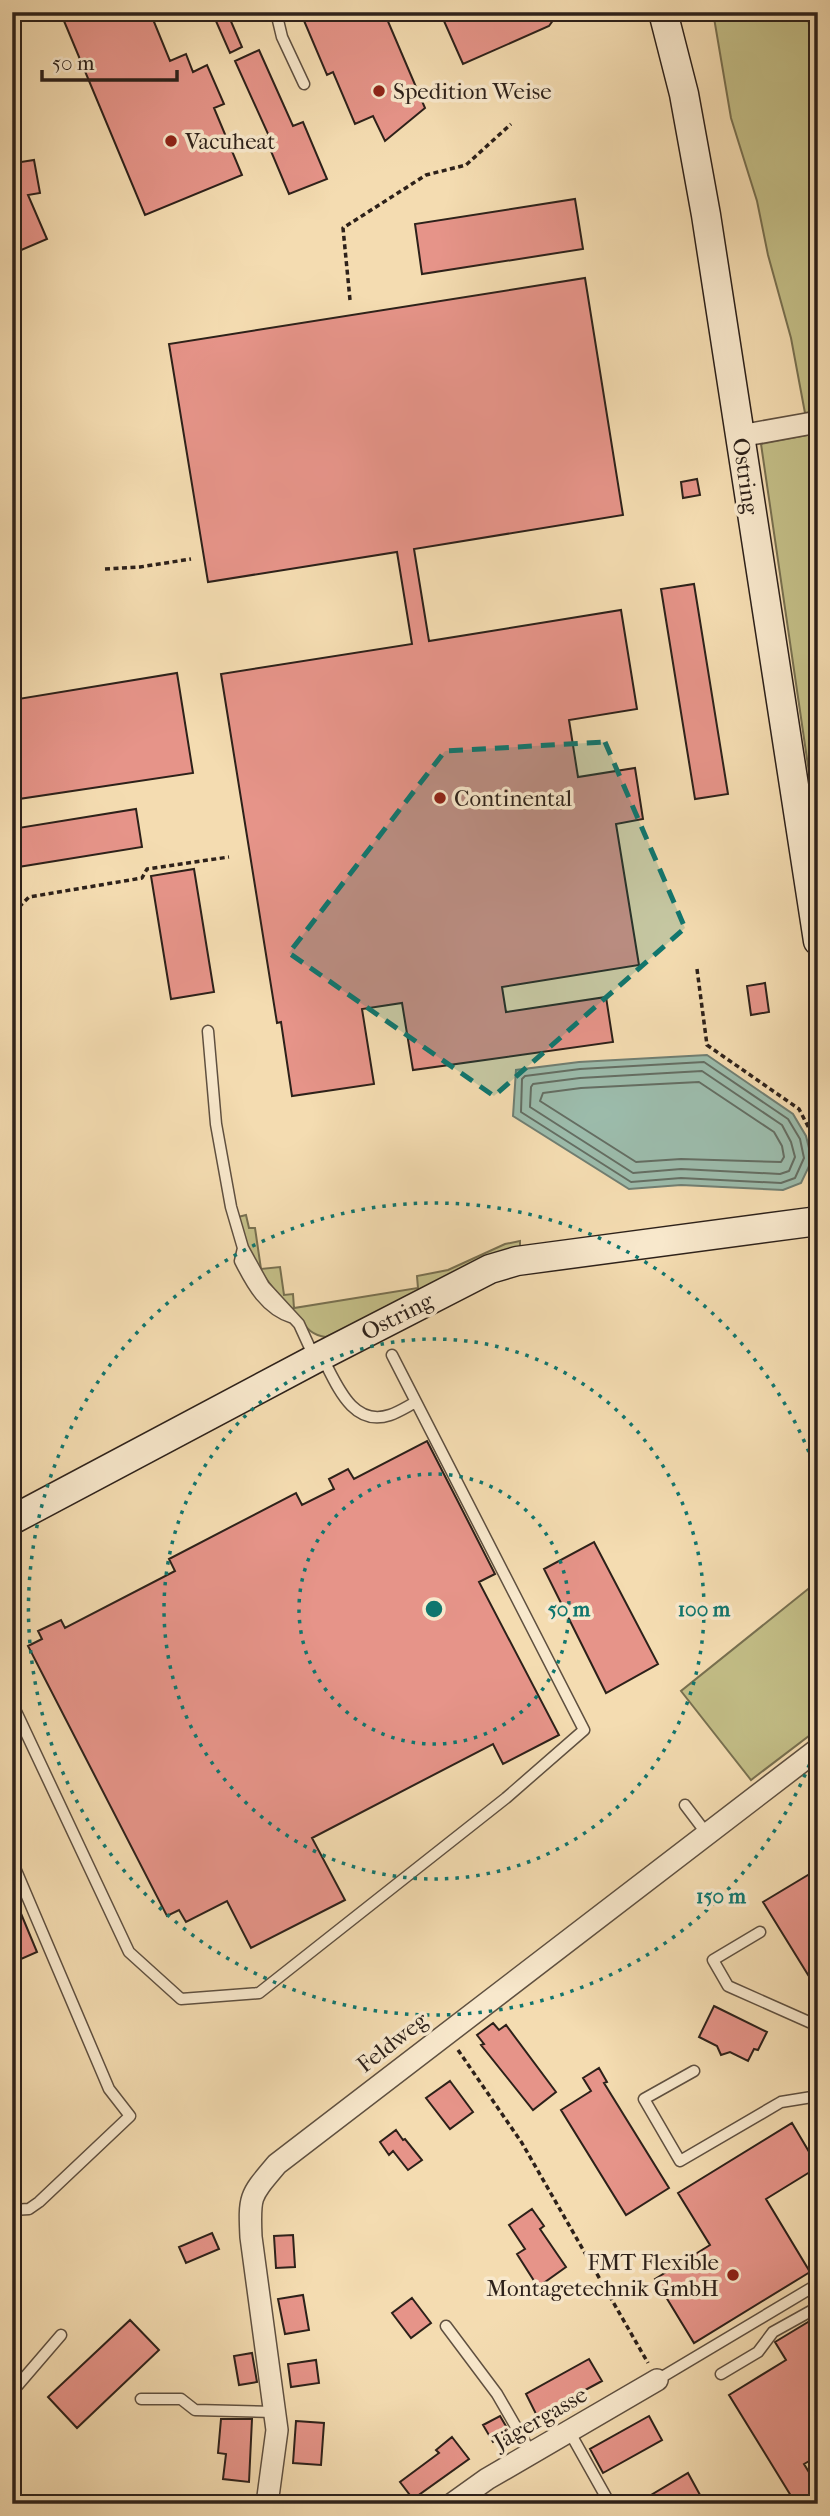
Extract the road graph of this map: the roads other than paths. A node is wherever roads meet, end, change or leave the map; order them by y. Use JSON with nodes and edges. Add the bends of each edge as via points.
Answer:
{"nodes":[{"id":1,"x":276,"y":12,"type":"edge"},
{"id":2,"x":663,"y":12,"type":"edge"},
{"id":3,"x":304,"y":84,"type":"dead end"},
{"id":4,"x":818,"y":422,"type":"edge"},
{"id":5,"x":740,"y":436,"type":"junction"},
{"id":6,"x":818,"y":942,"type":"edge"},
{"id":7,"x":208,"y":1031,"type":"dead end"},
{"id":8,"x":818,"y":1221,"type":"edge"},
{"id":9,"x":392,"y":1355,"type":"dead end"},
{"id":10,"x":318,"y":1357,"type":"junction"},
{"id":11,"x":416,"y":1402,"type":"junction"},
{"id":12,"x":12,"y":1520,"type":"edge"},
{"id":13,"x":12,"y":1703,"type":"edge"},
{"id":14,"x":818,"y":1749,"type":"edge"},
{"id":15,"x":685,"y":1805,"type":"dead end"},
{"id":16,"x":707,"y":1833,"type":"junction"},
{"id":17,"x":12,"y":1861,"type":"edge"},
{"id":18,"x":760,"y":1932,"type":"dead end"},
{"id":19,"x":818,"y":2026,"type":"edge"},
{"id":20,"x":694,"y":2071,"type":"dead end"},
{"id":21,"x":818,"y":2096,"type":"edge"},
{"id":22,"x":12,"y":2210,"type":"edge"},
{"id":23,"x":818,"y":2284,"type":"edge"},
{"id":24,"x":818,"y":2307,"type":"edge"},
{"id":25,"x":446,"y":2326,"type":"dead end"},
{"id":26,"x":61,"y":2335,"type":"dead end"},
{"id":27,"x":653,"y":2372,"type":"joint"},
{"id":28,"x":721,"y":2374,"type":"dead end"},
{"id":29,"x":12,"y":2392,"type":"edge"},
{"id":30,"x":141,"y":2399,"type":"dead end"},
{"id":31,"x":275,"y":2412,"type":"junction"},
{"id":32,"x":569,"y":2431,"type":"junction"},
{"id":33,"x":531,"y":2453,"type":"junction"},
{"id":34,"x":462,"y":2501,"type":"edge"},
{"id":35,"x":267,"y":2504,"type":"edge"},
{"id":36,"x":610,"y":2504,"type":"edge"}],
"edges":[{"from":1,"to":3,"type":"lane"},
{"from":2,"to":5,"type":"main road","name":"Ostring","via":[[684,94],[706,215]]},
{"from":4,"to":5,"type":"street"},
{"from":5,"to":6,"type":"main road","name":"Ostring"},
{"from":7,"to":10,"type":"lane","via":[[216,1124],[243,1248],[240,1261],[253,1286],[279,1314],[295,1319]]},
{"from":8,"to":10,"type":"main road","name":"Ostring","via":[[517,1261],[490,1269]]},
{"from":9,"to":11,"type":"lane"},
{"from":10,"to":11,"type":"lane","via":[[354,1410],[372,1417],[390,1415]]},
{"from":10,"to":12,"type":"main road","name":"Ostring"},
{"from":11,"to":13,"type":"lane","via":[[584,1730],[506,1798],[259,1993],[181,1999],[129,1952]]},
{"from":14,"to":16,"type":"street","name":"Feldweg"},
{"from":15,"to":16,"type":"lane"},
{"from":16,"to":31,"type":"street","name":"Feldweg","via":[[277,2164],[253,2193],[251,2237]]},
{"from":17,"to":22,"type":"lane","via":[[108,2089],[130,2116],[39,2202],[29,2209]]},
{"from":18,"to":19,"type":"lane","via":[[713,1961],[728,1986]]},
{"from":20,"to":21,"type":"lane","via":[[644,2099],[680,2161],[781,2102]]},
{"from":23,"to":27,"type":"lane"},
{"from":24,"to":28,"type":"lane","via":[[773,2332],[758,2352]]},
{"from":25,"to":33,"type":"lane","via":[[497,2394]]},
{"from":26,"to":29,"type":"lane"},
{"from":27,"to":32,"type":"street","name":"Jägergasse"},
{"from":30,"to":31,"type":"lane","via":[[181,2399],[195,2410]]},
{"from":31,"to":35,"type":"street","name":"Feldweg","via":[[277,2430]]},
{"from":32,"to":33,"type":"street","name":"Jägergasse"},
{"from":32,"to":36,"type":"lane"},
{"from":33,"to":34,"type":"street","name":"Jägergasse"}]}
